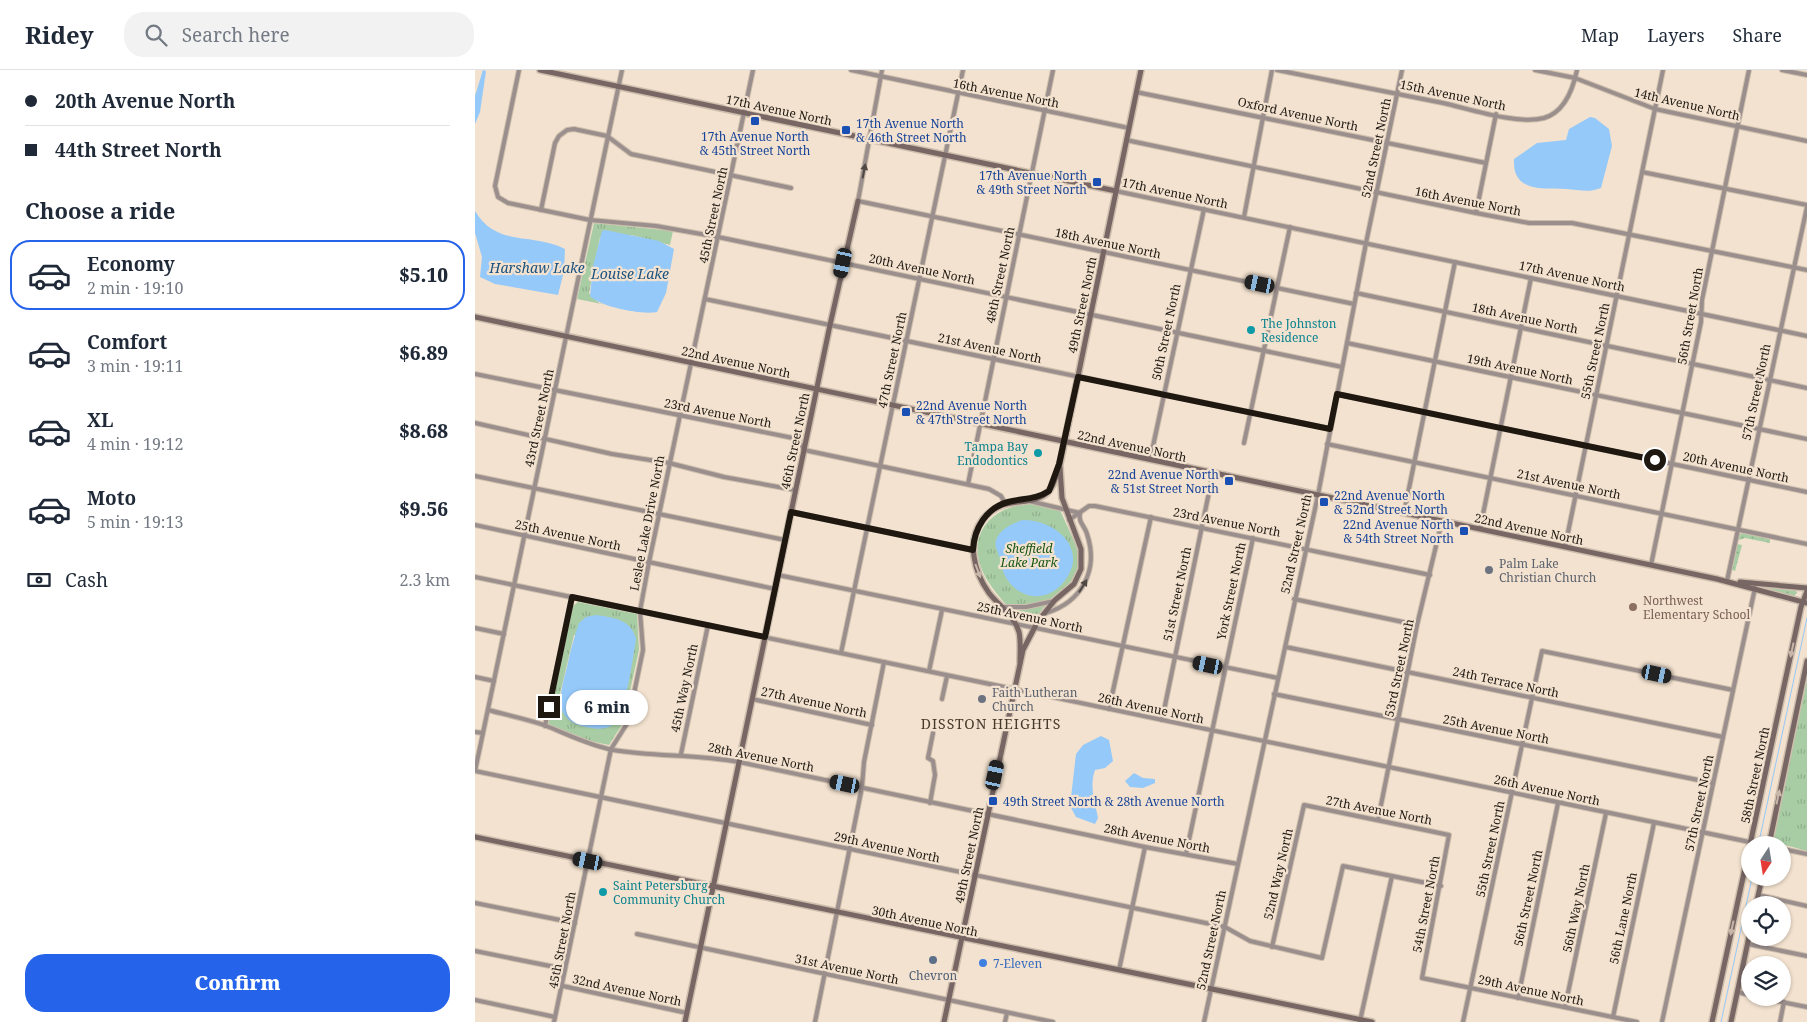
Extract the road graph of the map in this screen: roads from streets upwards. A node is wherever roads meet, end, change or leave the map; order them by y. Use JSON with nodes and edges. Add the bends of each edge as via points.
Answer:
{"nodes":[{"id":1,"x":519,"y":70,"type":"edge"},
{"id":2,"x":540,"y":70,"type":"edge"},
{"id":3,"x":622,"y":70,"type":"edge"},
{"id":4,"x":753,"y":70,"type":"edge"},
{"id":5,"x":851,"y":70,"type":"edge"},
{"id":6,"x":883,"y":70,"type":"edge"},
{"id":7,"x":963,"y":70,"type":"edge"},
{"id":8,"x":1053,"y":70,"type":"edge"},
{"id":9,"x":1141,"y":70,"type":"edge"},
{"id":10,"x":1272,"y":70,"type":"edge"},
{"id":11,"x":1277,"y":70,"type":"edge"},
{"id":12,"x":1402,"y":70,"type":"edge"},
{"id":13,"x":1535,"y":70,"type":"edge"},
{"id":14,"x":1577,"y":70,"type":"edge"},
{"id":15,"x":1663,"y":70,"type":"edge"},
{"id":16,"x":1749,"y":70,"type":"edge"},
{"id":17,"x":1781,"y":70,"type":"edge"},
{"id":18,"x":1807,"y":75,"type":"edge"},
{"id":19,"x":881,"y":76,"type":"junction"},
{"id":20,"x":1575,"y":78,"type":"junction"},
{"id":21,"x":618,"y":87,"type":"junction"},
{"id":22,"x":1136,"y":92,"type":"junction"},
{"id":23,"x":958,"y":94,"type":"junction"},
{"id":24,"x":1397,"y":94,"type":"junction"},
{"id":25,"x":1655,"y":109,"type":"junction"},
{"id":26,"x":1044,"y":111,"type":"junction"},
{"id":27,"x":744,"y":112,"type":"junction"},
{"id":28,"x":1495,"y":114,"type":"junction"},
{"id":29,"x":1263,"y":117,"type":"junction"},
{"id":30,"x":1737,"y":126,"type":"junction"},
{"id":31,"x":1129,"y":128,"type":"junction"},
{"id":32,"x":607,"y":136,"type":"junction"},
{"id":33,"x":869,"y":140,"type":"junction"},
{"id":34,"x":1126,"y":140,"type":"junction"},
{"id":35,"x":1807,"y":141,"type":"edge"},
{"id":36,"x":1387,"y":143,"type":"junction"},
{"id":37,"x":945,"y":155,"type":"junction"},
{"id":38,"x":1486,"y":163,"type":"junction"},
{"id":39,"x":1254,"y":167,"type":"junction"},
{"id":40,"x":1642,"y":172,"type":"junction"},
{"id":41,"x":1031,"y":174,"type":"junction"},
{"id":42,"x":731,"y":175,"type":"junction"},
{"id":43,"x":791,"y":188,"type":"dead end"},
{"id":44,"x":1725,"y":188,"type":"junction"},
{"id":45,"x":1116,"y":191,"type":"junction"},
{"id":46,"x":1376,"y":192,"type":"junction"},
{"id":47,"x":858,"y":201,"type":"junction"},
{"id":48,"x":1807,"y":206,"type":"edge"},
{"id":49,"x":1204,"y":209,"type":"junction"},
{"id":50,"x":541,"y":210,"type":"junction"},
{"id":51,"x":1476,"y":214,"type":"junction"},
{"id":52,"x":932,"y":217,"type":"junction"},
{"id":53,"x":1244,"y":217,"type":"junction"},
{"id":54,"x":590,"y":220,"type":"junction"},
{"id":55,"x":1290,"y":227,"type":"junction"},
{"id":56,"x":1630,"y":233,"type":"junction"},
{"id":57,"x":1018,"y":234,"type":"junction"},
{"id":58,"x":718,"y":237,"type":"junction"},
{"id":59,"x":1366,"y":243,"type":"junction"},
{"id":60,"x":1712,"y":250,"type":"junction"},
{"id":61,"x":1103,"y":252,"type":"junction"},
{"id":62,"x":1455,"y":262,"type":"junction"},
{"id":63,"x":843,"y":263,"type":"junction"},
{"id":64,"x":1795,"y":267,"type":"junction"},
{"id":65,"x":1190,"y":270,"type":"junction"},
{"id":66,"x":1807,"y":270,"type":"edge"},
{"id":67,"x":1531,"y":278,"type":"junction"},
{"id":68,"x":919,"y":279,"type":"junction"},
{"id":69,"x":1277,"y":288,"type":"junction"},
{"id":70,"x":1356,"y":293,"type":"junction"},
{"id":71,"x":1617,"y":296,"type":"junction"},
{"id":72,"x":1005,"y":297,"type":"junction"},
{"id":73,"x":705,"y":299,"type":"junction"},
{"id":74,"x":1354,"y":304,"type":"junction"},
{"id":75,"x":1445,"y":312,"type":"junction"},
{"id":76,"x":1090,"y":314,"type":"junction"},
{"id":77,"x":1702,"y":314,"type":"junction"},
{"id":78,"x":475,"y":317,"type":"edge"},
{"id":79,"x":830,"y":325,"type":"junction"},
{"id":80,"x":1521,"y":328,"type":"junction"},
{"id":81,"x":1780,"y":330,"type":"junction"},
{"id":82,"x":1177,"y":333,"type":"junction"},
{"id":83,"x":1807,"y":336,"type":"edge"},
{"id":84,"x":567,"y":337,"type":"junction"},
{"id":85,"x":906,"y":341,"type":"junction"},
{"id":86,"x":1347,"y":343,"type":"junction"},
{"id":87,"x":1607,"y":346,"type":"junction"},
{"id":88,"x":1265,"y":351,"type":"junction"},
{"id":89,"x":992,"y":359,"type":"junction"},
{"id":90,"x":1434,"y":361,"type":"junction"},
{"id":91,"x":691,"y":363,"type":"junction"},
{"id":92,"x":1692,"y":364,"type":"junction"},
{"id":93,"x":1342,"y":367,"type":"junction"},
{"id":94,"x":475,"y":374,"type":"edge"},
{"id":95,"x":1078,"y":377,"type":"junction"},
{"id":96,"x":1511,"y":377,"type":"junction"},
{"id":97,"x":1769,"y":380,"type":"junction"},
{"id":98,"x":1807,"y":388,"type":"edge"},
{"id":99,"x":817,"y":389,"type":"junction"},
{"id":100,"x":555,"y":391,"type":"junction"},
{"id":101,"x":1163,"y":394,"type":"junction"},
{"id":102,"x":1337,"y":394,"type":"junction"},
{"id":103,"x":1596,"y":395,"type":"junction"},
{"id":104,"x":894,"y":404,"type":"junction"},
{"id":105,"x":1251,"y":412,"type":"junction"},
{"id":106,"x":1424,"y":412,"type":"junction"},
{"id":107,"x":1682,"y":413,"type":"junction"},
{"id":108,"x":680,"y":416,"type":"junction"},
{"id":109,"x":475,"y":423,"type":"edge"},
{"id":110,"x":979,"y":424,"type":"junction"},
{"id":111,"x":1501,"y":428,"type":"junction"},
{"id":112,"x":1330,"y":429,"type":"junction"},
{"id":113,"x":1759,"y":429,"type":"junction"},
{"id":114,"x":545,"y":437,"type":"junction"},
{"id":115,"x":1807,"y":438,"type":"edge"},
{"id":116,"x":1064,"y":442,"type":"junction"},
{"id":117,"x":1244,"y":443,"type":"dead end"},
{"id":118,"x":1327,"y":444,"type":"junction"},
{"id":119,"x":1586,"y":446,"type":"junction"},
{"id":120,"x":804,"y":450,"type":"junction"},
{"id":121,"x":1150,"y":460,"type":"junction"},
{"id":122,"x":1414,"y":462,"type":"junction"},
{"id":123,"x":669,"y":463,"type":"junction"},
{"id":124,"x":1059,"y":464,"type":"junction"},
{"id":125,"x":1672,"y":464,"type":"junction"},
{"id":126,"x":880,"y":466,"type":"junction"},
{"id":127,"x":1213,"y":474,"type":"junction"},
{"id":128,"x":475,"y":476,"type":"edge"},
{"id":129,"x":1491,"y":478,"type":"junction"},
{"id":130,"x":1748,"y":480,"type":"junction"},
{"id":131,"x":968,"y":484,"type":"junction"},
{"id":132,"x":535,"y":489,"type":"junction"},
{"id":133,"x":795,"y":490,"type":"junction"},
{"id":134,"x":1807,"y":492,"type":"edge"},
{"id":135,"x":1318,"y":495,"type":"junction"},
{"id":136,"x":1575,"y":496,"type":"junction"},
{"id":137,"x":1024,"y":500,"type":"junction"},
{"id":138,"x":1005,"y":503,"type":"junction"},
{"id":139,"x":1066,"y":510,"type":"junction"},
{"id":140,"x":791,"y":512,"type":"junction"},
{"id":141,"x":659,"y":513,"type":"junction"},
{"id":142,"x":1080,"y":513,"type":"junction"},
{"id":143,"x":1404,"y":513,"type":"junction"},
{"id":144,"x":1661,"y":514,"type":"junction"},
{"id":145,"x":1151,"y":517,"type":"junction"},
{"id":146,"x":1069,"y":520,"type":"junction"},
{"id":147,"x":1442,"y":521,"type":"junction"},
{"id":148,"x":475,"y":525,"type":"edge"},
{"id":149,"x":867,"y":527,"type":"junction"},
{"id":150,"x":1201,"y":528,"type":"junction"},
{"id":151,"x":1480,"y":529,"type":"junction"},
{"id":152,"x":1737,"y":530,"type":"junction"},
{"id":153,"x":525,"y":536,"type":"junction"},
{"id":154,"x":1253,"y":538,"type":"junction"},
{"id":155,"x":785,"y":540,"type":"junction"},
{"id":156,"x":1807,"y":544,"type":"edge"},
{"id":157,"x":1565,"y":547,"type":"junction"},
{"id":158,"x":1305,"y":548,"type":"junction"},
{"id":159,"x":973,"y":550,"type":"junction"},
{"id":160,"x":649,"y":562,"type":"junction"},
{"id":161,"x":1651,"y":565,"type":"junction"},
{"id":162,"x":778,"y":575,"type":"junction"},
{"id":163,"x":1430,"y":575,"type":"junction"},
{"id":164,"x":475,"y":577,"type":"edge"},
{"id":165,"x":1727,"y":581,"type":"junction"},
{"id":166,"x":515,"y":586,"type":"junction"},
{"id":167,"x":1755,"y":588,"type":"junction"},
{"id":168,"x":775,"y":589,"type":"junction"},
{"id":169,"x":1807,"y":589,"type":"edge"},
{"id":170,"x":854,"y":592,"type":"junction"},
{"id":171,"x":572,"y":597,"type":"junction"},
{"id":172,"x":1294,"y":598,"type":"junction"},
{"id":173,"x":1055,"y":600,"type":"junction"},
{"id":174,"x":1805,"y":603,"type":"edge"},
{"id":175,"x":1002,"y":607,"type":"junction"},
{"id":176,"x":640,"y":610,"type":"junction"},
{"id":177,"x":942,"y":610,"type":"junction"},
{"id":178,"x":1045,"y":613,"type":"junction"},
{"id":179,"x":1016,"y":624,"type":"junction"},
{"id":180,"x":1417,"y":624,"type":"junction"},
{"id":181,"x":707,"y":625,"type":"junction"},
{"id":182,"x":475,"y":628,"type":"edge"},
{"id":183,"x":1034,"y":628,"type":"junction"},
{"id":184,"x":504,"y":634,"type":"junction"},
{"id":185,"x":765,"y":637,"type":"junction"},
{"id":186,"x":1286,"y":646,"type":"junction"},
{"id":187,"x":1122,"y":647,"type":"junction"},
{"id":188,"x":841,"y":653,"type":"junction"},
{"id":189,"x":1174,"y":658,"type":"junction"},
{"id":190,"x":1807,"y":661,"type":"edge"},
{"id":191,"x":884,"y":662,"type":"junction"},
{"id":192,"x":1019,"y":662,"type":"junction"},
{"id":193,"x":1225,"y":669,"type":"junction"},
{"id":194,"x":929,"y":671,"type":"junction"},
{"id":195,"x":1408,"y":672,"type":"junction"},
{"id":196,"x":947,"y":676,"type":"junction"},
{"id":197,"x":475,"y":677,"type":"edge"},
{"id":198,"x":1278,"y":678,"type":"junction"},
{"id":199,"x":494,"y":681,"type":"junction"},
{"id":200,"x":1014,"y":689,"type":"junction"},
{"id":201,"x":1733,"y":690,"type":"junction"},
{"id":202,"x":1274,"y":694,"type":"junction"},
{"id":203,"x":1533,"y":697,"type":"junction"},
{"id":204,"x":942,"y":699,"type":"dead end"},
{"id":205,"x":752,"y":700,"type":"junction"},
{"id":206,"x":1109,"y":709,"type":"junction"},
{"id":207,"x":488,"y":710,"type":"junction"},
{"id":208,"x":1398,"y":719,"type":"junction"},
{"id":209,"x":1162,"y":720,"type":"junction"},
{"id":210,"x":872,"y":725,"type":"junction"},
{"id":211,"x":545,"y":726,"type":"junction"},
{"id":212,"x":1213,"y":731,"type":"junction"},
{"id":213,"x":475,"y":732,"type":"edge"},
{"id":214,"x":483,"y":733,"type":"junction"},
{"id":215,"x":933,"y":733,"type":"dead end"},
{"id":216,"x":1723,"y":737,"type":"junction"},
{"id":217,"x":1265,"y":743,"type":"junction"},
{"id":218,"x":1523,"y":744,"type":"junction"},
{"id":219,"x":611,"y":749,"type":"junction"},
{"id":220,"x":681,"y":754,"type":"junction"},
{"id":221,"x":739,"y":762,"type":"junction"},
{"id":222,"x":1388,"y":767,"type":"junction"},
{"id":223,"x":475,"y":771,"type":"edge"},
{"id":224,"x":1713,"y":783,"type":"junction"},
{"id":225,"x":862,"y":787,"type":"junction"},
{"id":226,"x":1512,"y":792,"type":"junction"},
{"id":227,"x":601,"y":798,"type":"junction"},
{"id":228,"x":930,"y":803,"type":"junction"},
{"id":229,"x":1558,"y":803,"type":"junction"},
{"id":230,"x":1304,"y":805,"type":"joint"},
{"id":231,"x":987,"y":813,"type":"junction"},
{"id":232,"x":1606,"y":813,"type":"junction"},
{"id":233,"x":1378,"y":820,"type":"junction"},
{"id":234,"x":1654,"y":823,"type":"junction"},
{"id":235,"x":726,"y":824,"type":"junction"},
{"id":236,"x":1703,"y":832,"type":"junction"},
{"id":237,"x":1449,"y":835,"type":"joint"},
{"id":238,"x":1753,"y":836,"type":"edge"},
{"id":239,"x":1771,"y":836,"type":"edge"},
{"id":240,"x":475,"y":837,"type":"edge"},
{"id":241,"x":1741,"y":840,"type":"edge"},
{"id":242,"x":1145,"y":847,"type":"junction"},
{"id":243,"x":849,"y":850,"type":"junction"},
{"id":244,"x":1791,"y":851,"type":"edge"},
{"id":245,"x":1186,"y":854,"type":"junction"},
{"id":246,"x":1807,"y":854,"type":"edge"},
{"id":247,"x":588,"y":861,"type":"junction"},
{"id":248,"x":1238,"y":864,"type":"junction"},
{"id":249,"x":975,"y":875,"type":"junction"},
{"id":250,"x":1392,"y":876,"type":"junction"},
{"id":251,"x":1441,"y":886,"type":"junction"},
{"id":252,"x":1742,"y":886,"type":"edge"},
{"id":253,"x":1760,"y":886,"type":"edge"},
{"id":254,"x":713,"y":887,"type":"junction"},
{"id":255,"x":1758,"y":895,"type":"joint"},
{"id":256,"x":475,"y":902,"type":"edge"},
{"id":257,"x":1807,"y":906,"type":"edge"},
{"id":258,"x":1132,"y":908,"type":"junction"},
{"id":259,"x":837,"y":913,"type":"junction"},
{"id":260,"x":575,"y":923,"type":"junction"},
{"id":261,"x":1225,"y":927,"type":"junction"},
{"id":262,"x":637,"y":934,"type":"dead end"},
{"id":263,"x":962,"y":938,"type":"junction"},
{"id":264,"x":1748,"y":946,"type":"edge"},
{"id":265,"x":1758,"y":946,"type":"edge"},
{"id":266,"x":1272,"y":947,"type":"junction"},
{"id":267,"x":700,"y":948,"type":"junction"},
{"id":268,"x":475,"y":951,"type":"edge"},
{"id":269,"x":1807,"y":956,"type":"edge"},
{"id":270,"x":565,"y":969,"type":"junction"},
{"id":271,"x":1119,"y":970,"type":"junction"},
{"id":272,"x":823,"y":974,"type":"junction"},
{"id":273,"x":1422,"y":978,"type":"joint"},
{"id":274,"x":563,"y":986,"type":"junction"},
{"id":275,"x":1211,"y":988,"type":"junction"},
{"id":276,"x":1470,"y":988,"type":"junction"},
{"id":277,"x":1737,"y":992,"type":"junction"},
{"id":278,"x":1741,"y":993,"type":"edge"},
{"id":279,"x":1518,"y":998,"type":"junction"},
{"id":280,"x":475,"y":1000,"type":"edge"},
{"id":281,"x":949,"y":1000,"type":"junction"},
{"id":282,"x":1791,"y":1004,"type":"edge"},
{"id":283,"x":1783,"y":1006,"type":"edge"},
{"id":284,"x":1565,"y":1007,"type":"junction"},
{"id":285,"x":1807,"y":1007,"type":"edge"},
{"id":286,"x":687,"y":1013,"type":"junction"},
{"id":287,"x":1007,"y":1013,"type":"junction"},
{"id":288,"x":555,"y":1017,"type":"junction"},
{"id":289,"x":1613,"y":1017,"type":"junction"},
{"id":290,"x":1361,"y":1021,"type":"edge"},
{"id":291,"x":554,"y":1022,"type":"edge"},
{"id":292,"x":685,"y":1022,"type":"edge"},
{"id":293,"x":815,"y":1022,"type":"edge"},
{"id":294,"x":944,"y":1022,"type":"edge"},
{"id":295,"x":1005,"y":1022,"type":"edge"},
{"id":296,"x":1053,"y":1022,"type":"edge"},
{"id":297,"x":1204,"y":1022,"type":"edge"},
{"id":298,"x":1372,"y":1022,"type":"edge"},
{"id":299,"x":1463,"y":1022,"type":"edge"},
{"id":300,"x":1637,"y":1022,"type":"edge"},
{"id":301,"x":1662,"y":1022,"type":"edge"},
{"id":302,"x":1712,"y":1022,"type":"edge"},
{"id":303,"x":1731,"y":1022,"type":"edge"},
{"id":304,"x":1780,"y":1022,"type":"edge"}],
"edges":[{"from":1,"to":50,"type":"street","name":"20th Avenue North","via":[[495,186],[499,197],[508,203]]},
{"from":2,"to":21,"type":"street","name":"17th Avenue North"},
{"from":3,"to":21,"type":"street","name":"43rd Street North"},
{"from":4,"to":27,"type":"street","name":"45th Street North"},
{"from":5,"to":19,"type":"street","name":"16th Avenue North"},
{"from":6,"to":19,"type":"street","name":"46th Street North"},
{"from":7,"to":23,"type":"street","name":"47th Street North"},
{"from":8,"to":26,"type":"street","name":"48th Street North"},
{"from":9,"to":22,"type":"street","name":"49th Street North"},
{"from":10,"to":29,"type":"street"},
{"from":11,"to":24,"type":"street","name":"15th Avenue North"},
{"from":12,"to":24,"type":"street","name":"52nd Street North"},
{"from":13,"to":20,"type":"street","name":"14th Avenue North"},
{"from":14,"to":20,"type":"street"},
{"from":15,"to":25,"type":"street","name":"55th Street North"},
{"from":16,"to":30,"type":"street","name":"56th Street North"},
{"from":17,"to":18,"type":"street"},
{"from":19,"to":23,"type":"street","name":"16th Avenue North"},
{"from":19,"to":33,"type":"street","name":"46th Street North"},
{"from":20,"to":25,"type":"street","name":"14th Avenue North"},
{"from":20,"to":28,"type":"street","name":"15th Avenue North","via":[[1568,98],[1552,115],[1535,120]]},
{"from":21,"to":27,"type":"street","name":"17th Avenue North"},
{"from":21,"to":32,"type":"street","name":"43rd Street North"},
{"from":22,"to":29,"type":"street","name":"Oxford Avenue North"},
{"from":22,"to":31,"type":"street","name":"49th Street North"},
{"from":23,"to":26,"type":"street","name":"16th Avenue North"},
{"from":23,"to":37,"type":"street","name":"47th Street North"},
{"from":24,"to":28,"type":"street","name":"15th Avenue North"},
{"from":24,"to":36,"type":"street","name":"52nd Street North"},
{"from":25,"to":30,"type":"street","name":"14th Avenue North"},
{"from":25,"to":40,"type":"street","name":"55th Street North"},
{"from":26,"to":31,"type":"street","name":"16th Avenue North"},
{"from":26,"to":41,"type":"street","name":"48th Street North"},
{"from":27,"to":33,"type":"street","name":"17th Avenue North"},
{"from":27,"to":42,"type":"street","name":"45th Street North"},
{"from":28,"to":38,"type":"street"},
{"from":29,"to":36,"type":"street","name":"Oxford Avenue North"},
{"from":29,"to":39,"type":"street"},
{"from":30,"to":35,"type":"street","name":"14th Avenue North"},
{"from":30,"to":44,"type":"street","name":"56th Street North"},
{"from":31,"to":34,"type":"street","name":"49th Street North"},
{"from":32,"to":42,"type":"street","via":[[631,154]]},
{"from":32,"to":50,"type":"street","via":[[574,129],[559,136]]},
{"from":32,"to":54,"type":"street","name":"43rd Street North"},
{"from":33,"to":37,"type":"street","name":"17th Avenue North"},
{"from":47,"to":33,"type":"street","name":"46th Street North","one_way":true},
{"from":34,"to":39,"type":"street","name":"16th Avenue North"},
{"from":34,"to":45,"type":"street","name":"49th Street North"},
{"from":36,"to":38,"type":"street","name":"Oxford Avenue North"},
{"from":36,"to":46,"type":"street","name":"52nd Street North"},
{"from":37,"to":41,"type":"street","name":"17th Avenue North"},
{"from":37,"to":52,"type":"street","name":"47th Street North"},
{"from":38,"to":51,"type":"street"},
{"from":39,"to":46,"type":"street","name":"16th Avenue North"},
{"from":39,"to":53,"type":"street"},
{"from":40,"to":44,"type":"street"},
{"from":40,"to":56,"type":"street","name":"55th Street North"},
{"from":41,"to":45,"type":"street","name":"17th Avenue North"},
{"from":41,"to":57,"type":"street","name":"48th Street North"},
{"from":42,"to":43,"type":"street"},
{"from":42,"to":58,"type":"street","name":"45th Street North"},
{"from":44,"to":48,"type":"street"},
{"from":44,"to":60,"type":"street","name":"56th Street North"},
{"from":45,"to":49,"type":"street","name":"17th Avenue North"},
{"from":45,"to":61,"type":"street","name":"49th Street North"},
{"from":46,"to":51,"type":"street","name":"16th Avenue North"},
{"from":46,"to":59,"type":"street","name":"52nd Street North"},
{"from":47,"to":52,"type":"street","name":"18th Avenue North"},
{"from":47,"to":63,"type":"street","name":"46th Street North"},
{"from":48,"to":64,"type":"street","name":"57th Street North"},
{"from":49,"to":53,"type":"street","name":"17th Avenue North"},
{"from":49,"to":65,"type":"street","name":"50th Street North"},
{"from":50,"to":54,"type":"street","name":"20th Avenue North"},
{"from":51,"to":56,"type":"street","name":"16th Avenue North","via":[[1529,223],[1572,223]]},
{"from":52,"to":57,"type":"street","name":"18th Avenue North"},
{"from":52,"to":68,"type":"street","name":"47th Street North"},
{"from":53,"to":55,"type":"street","name":"17th Avenue North"},
{"from":54,"to":58,"type":"street","name":"20th Avenue North","via":[[656,226]]},
{"from":54,"to":84,"type":"street","name":"43rd Street North"},
{"from":55,"to":59,"type":"street","name":"17th Avenue North"},
{"from":55,"to":69,"type":"street"},
{"from":56,"to":60,"type":"street","name":"16th Avenue North"},
{"from":56,"to":71,"type":"street","name":"55th Street North"},
{"from":57,"to":61,"type":"street","name":"18th Avenue North"},
{"from":57,"to":72,"type":"street","name":"48th Street North"},
{"from":58,"to":63,"type":"street","name":"20th Avenue North"},
{"from":58,"to":73,"type":"street","name":"45th Street North"},
{"from":59,"to":62,"type":"street","name":"17th Avenue North"},
{"from":59,"to":70,"type":"street","name":"52nd Street North"},
{"from":60,"to":64,"type":"street","name":"16th Avenue North"},
{"from":60,"to":77,"type":"street","name":"56th Street North"},
{"from":61,"to":65,"type":"street","name":"18th Avenue North"},
{"from":61,"to":76,"type":"street","name":"49th Street North"},
{"from":62,"to":67,"type":"street","name":"17th Avenue North"},
{"from":62,"to":75,"type":"street"},
{"from":63,"to":68,"type":"street","name":"20th Avenue North"},
{"from":63,"to":79,"type":"street","name":"46th Street North"},
{"from":64,"to":66,"type":"street","name":"16th Avenue North"},
{"from":64,"to":81,"type":"street","name":"57th Street North"},
{"from":65,"to":69,"type":"street","name":"18th Avenue North"},
{"from":65,"to":82,"type":"street","name":"50th Street North"},
{"from":67,"to":71,"type":"street","name":"17th Avenue North"},
{"from":67,"to":80,"type":"street"},
{"from":68,"to":72,"type":"street","name":"20th Avenue North"},
{"from":68,"to":85,"type":"street","name":"47th Street North"},
{"from":69,"to":74,"type":"street","name":"18th Avenue North"},
{"from":69,"to":88,"type":"street"},
{"from":70,"to":74,"type":"street","name":"52nd Street North"},
{"from":70,"to":75,"type":"street","name":"18th Avenue North"},
{"from":71,"to":77,"type":"street","name":"17th Avenue North"},
{"from":71,"to":87,"type":"street","name":"55th Street North"},
{"from":72,"to":76,"type":"street","name":"20th Avenue North"},
{"from":72,"to":89,"type":"street","name":"48th Street North"},
{"from":73,"to":79,"type":"street","name":"21st Avenue North"},
{"from":73,"to":91,"type":"street","name":"45th Street North"},
{"from":74,"to":86,"type":"street","name":"52nd Street North"},
{"from":75,"to":80,"type":"street","name":"18th Avenue North"},
{"from":75,"to":90,"type":"street"},
{"from":76,"to":82,"type":"street","name":"20th Avenue North"},
{"from":76,"to":95,"type":"street","name":"49th Street North"},
{"from":77,"to":81,"type":"street","name":"17th Avenue North"},
{"from":77,"to":92,"type":"street","name":"56th Street North"},
{"from":78,"to":84,"type":"street","name":"22nd Avenue North"},
{"from":79,"to":85,"type":"street","name":"21st Avenue North"},
{"from":79,"to":99,"type":"street","name":"46th Street North"},
{"from":80,"to":87,"type":"street","name":"18th Avenue North"},
{"from":80,"to":96,"type":"street"},
{"from":81,"to":83,"type":"street","name":"17th Avenue North"},
{"from":81,"to":97,"type":"street","name":"57th Street North"},
{"from":82,"to":88,"type":"street","name":"20th Avenue North"},
{"from":82,"to":101,"type":"street","name":"50th Street North"},
{"from":84,"to":91,"type":"street","name":"22nd Avenue North"},
{"from":84,"to":100,"type":"street","name":"43rd Street North"},
{"from":85,"to":89,"type":"street","name":"21st Avenue North"},
{"from":85,"to":104,"type":"street","name":"47th Street North"},
{"from":86,"to":90,"type":"street","name":"19th Avenue North"},
{"from":86,"to":93,"type":"street","name":"52nd Street North"},
{"from":87,"to":92,"type":"street","name":"18th Avenue North"},
{"from":87,"to":103,"type":"street","name":"55th Street North"},
{"from":88,"to":93,"type":"street","name":"20th Avenue North"},
{"from":88,"to":105,"type":"street"},
{"from":89,"to":95,"type":"street","name":"21st Avenue North"},
{"from":89,"to":110,"type":"street","name":"48th Street North"},
{"from":90,"to":96,"type":"street","name":"19th Avenue North"},
{"from":90,"to":106,"type":"street"},
{"from":91,"to":99,"type":"street","name":"22nd Avenue North"},
{"from":91,"to":108,"type":"street","name":"Leslee Lake Drive North"},
{"from":92,"to":97,"type":"street","name":"18th Avenue North"},
{"from":92,"to":107,"type":"street","name":"56th Street North"},
{"from":93,"to":102,"type":"street","name":"52nd Street North"},
{"from":94,"to":100,"type":"street","name":"23rd Avenue North"},
{"from":95,"to":101,"type":"street","name":"21st Avenue North"},
{"from":95,"to":116,"type":"street","name":"49th Street North"},
{"from":96,"to":103,"type":"street","name":"19th Avenue North"},
{"from":96,"to":111,"type":"street"},
{"from":97,"to":98,"type":"street","name":"18th Avenue North"},
{"from":97,"to":113,"type":"street","name":"57th Street North"},
{"from":99,"to":104,"type":"street","name":"22nd Avenue North"},
{"from":99,"to":120,"type":"street","name":"46th Street North"},
{"from":100,"to":108,"type":"street","name":"23rd Avenue North"},
{"from":100,"to":114,"type":"street","name":"43rd Street North"},
{"from":101,"to":105,"type":"street","name":"21st Avenue North"},
{"from":101,"to":121,"type":"street","name":"50th Street North"},
{"from":102,"to":106,"type":"street","name":"20th Avenue North"},
{"from":102,"to":112,"type":"street","name":"52nd Street North"},
{"from":103,"to":107,"type":"street","name":"19th Avenue North"},
{"from":103,"to":119,"type":"street","name":"55th Street North"},
{"from":104,"to":110,"type":"street","name":"22nd Avenue North"},
{"from":104,"to":126,"type":"street","name":"47th Street North"},
{"from":105,"to":112,"type":"street","name":"21st Avenue North"},
{"from":105,"to":117,"type":"street"},
{"from":106,"to":111,"type":"street","name":"20th Avenue North"},
{"from":106,"to":122,"type":"street"},
{"from":107,"to":113,"type":"street","name":"19th Avenue North"},
{"from":107,"to":125,"type":"street","name":"56th Street North"},
{"from":108,"to":120,"type":"street","name":"23rd Avenue North","via":[[798,439]]},
{"from":108,"to":123,"type":"street","name":"Leslee Lake Drive North"},
{"from":109,"to":114,"type":"street"},
{"from":110,"to":116,"type":"street","name":"22nd Avenue North"},
{"from":110,"to":131,"type":"street","name":"48th Street North"},
{"from":111,"to":119,"type":"street","name":"20th Avenue North"},
{"from":111,"to":129,"type":"street"},
{"from":112,"to":118,"type":"street","name":"52nd Street North"},
{"from":113,"to":115,"type":"street","name":"19th Avenue North"},
{"from":113,"to":130,"type":"street","name":"57th Street North"},
{"from":114,"to":123,"type":"street","via":[[612,454]]},
{"from":114,"to":132,"type":"street","name":"43rd Street North"},
{"from":116,"to":121,"type":"street","name":"22nd Avenue North"},
{"from":116,"to":124,"type":"street","name":"49th Street North"},
{"from":118,"to":122,"type":"street","name":"21st Avenue North"},
{"from":118,"to":135,"type":"street","name":"52nd Street North"},
{"from":119,"to":125,"type":"street","name":"20th Avenue North"},
{"from":119,"to":136,"type":"street","name":"55th Street North"},
{"from":120,"to":126,"type":"street","name":"23rd Avenue North"},
{"from":120,"to":133,"type":"street","name":"46th Street North"},
{"from":121,"to":127,"type":"street","name":"22nd Avenue North"},
{"from":122,"to":129,"type":"street","name":"21st Avenue North"},
{"from":122,"to":143,"type":"street"},
{"from":123,"to":133,"type":"street"},
{"from":123,"to":141,"type":"street","name":"Leslee Lake Drive North"},
{"from":124,"to":137,"type":"street","name":"49th Street North","via":[[1049,491]]},
{"from":124,"to":139,"type":"street"},
{"from":125,"to":130,"type":"street","name":"20th Avenue North"},
{"from":125,"to":144,"type":"street","name":"56th Street North"},
{"from":126,"to":131,"type":"street","name":"23rd Avenue North"},
{"from":126,"to":149,"type":"street","name":"47th Street North"},
{"from":127,"to":135,"type":"street","name":"22nd Avenue North"},
{"from":127,"to":150,"type":"street","name":"51st Street North"},
{"from":128,"to":132,"type":"street"},
{"from":129,"to":136,"type":"street","name":"21st Avenue North"},
{"from":129,"to":151,"type":"street"},
{"from":130,"to":134,"type":"street","name":"20th Avenue North"},
{"from":130,"to":152,"type":"street","name":"57th Street North"},
{"from":131,"to":138,"type":"street","name":"23rd Avenue North","via":[[989,489],[1001,496]]},
{"from":132,"to":141,"type":"street"},
{"from":132,"to":153,"type":"street","name":"43rd Street North"},
{"from":133,"to":140,"type":"street","name":"46th Street North"},
{"from":135,"to":143,"type":"street","name":"22nd Avenue North"},
{"from":135,"to":158,"type":"street","name":"52nd Street North"},
{"from":136,"to":144,"type":"street","name":"21st Avenue North"},
{"from":136,"to":157,"type":"street","name":"55th Street North"},
{"from":137,"to":138,"type":"street","name":"49th Street North"},
{"from":137,"to":139,"type":"street"},
{"from":138,"to":159,"type":"street","name":"49th Street North","via":[[981,522]]},
{"from":139,"to":142,"type":"street","name":"23rd Avenue North"},
{"from":139,"to":146,"type":"street"},
{"from":140,"to":149,"type":"street"},
{"from":140,"to":155,"type":"street","name":"46th Street North"},
{"from":141,"to":155,"type":"street"},
{"from":141,"to":160,"type":"street","name":"Leslee Lake Drive North"},
{"from":142,"to":145,"type":"street","name":"23rd Avenue North","via":[[1091,505]]},
{"from":142,"to":146,"type":"street","name":"23rd Avenue North"},
{"from":178,"to":142,"type":"street","one_way":true,"via":[[1072,600],[1087,580],[1091,551],[1087,532],[1080,523]]},
{"from":143,"to":147,"type":"street","name":"22nd Avenue North"},
{"from":144,"to":152,"type":"street","name":"21st Avenue North"},
{"from":144,"to":161,"type":"street","name":"56th Street North"},
{"from":145,"to":150,"type":"street","name":"23rd Avenue North"},
{"from":145,"to":187,"type":"street"},
{"from":146,"to":173,"type":"street","via":[[1081,549],[1081,569],[1074,584]]},
{"from":147,"to":151,"type":"street","name":"22nd Avenue North"},
{"from":147,"to":163,"type":"street","name":"53rd Street North"},
{"from":148,"to":153,"type":"street","name":"25th Avenue North"},
{"from":149,"to":159,"type":"street"},
{"from":149,"to":170,"type":"street","name":"47th Street North"},
{"from":150,"to":154,"type":"street","name":"23rd Avenue North"},
{"from":150,"to":189,"type":"street","name":"51st Street North"},
{"from":151,"to":157,"type":"street","name":"22nd Avenue North"},
{"from":152,"to":156,"type":"street","name":"21st Avenue North"},
{"from":152,"to":165,"type":"street","name":"57th Street North"},
{"from":153,"to":160,"type":"street","name":"25th Avenue North"},
{"from":153,"to":166,"type":"street","name":"43rd Street North"},
{"from":154,"to":158,"type":"street","name":"23rd Avenue North"},
{"from":154,"to":193,"type":"street","name":"York Street North"},
{"from":155,"to":162,"type":"street","name":"46th Street North"},
{"from":157,"to":161,"type":"street","name":"22nd Avenue North"},
{"from":158,"to":163,"type":"street","name":"23rd Avenue North"},
{"from":158,"to":172,"type":"street","name":"52nd Street North"},
{"from":159,"to":175,"type":"street","name":"49th Street North","one_way":true,"via":[[983,584]]},
{"from":160,"to":168,"type":"street","name":"25th Avenue North"},
{"from":160,"to":176,"type":"street","name":"Leslee Lake Drive North"},
{"from":161,"to":165,"type":"street","name":"22nd Avenue North"},
{"from":162,"to":168,"type":"street","name":"46th Street North"},
{"from":162,"to":170,"type":"street","name":"25th Avenue North"},
{"from":163,"to":180,"type":"street","name":"53rd Street North"},
{"from":164,"to":166,"type":"street","name":"26th Avenue North"},
{"from":165,"to":167,"type":"street","name":"22nd Avenue North"},
{"from":165,"to":169,"type":"street","name":"22nd Avenue North"},
{"from":166,"to":171,"type":"street","name":"26th Avenue North"},
{"from":166,"to":184,"type":"street","name":"43rd Street North"},
{"from":167,"to":174,"type":"street","name":"22nd Avenue North"},
{"from":167,"to":201,"type":"street","name":"57th Street North"},
{"from":168,"to":185,"type":"street","name":"46th Street North"},
{"from":169,"to":174,"type":"street","name":"58th Street North"},
{"from":170,"to":177,"type":"street","name":"25th Avenue North"},
{"from":170,"to":188,"type":"street","name":"47th Street North"},
{"from":171,"to":176,"type":"street","name":"26th Avenue North"},
{"from":171,"to":211,"type":"street"},
{"from":172,"to":180,"type":"street"},
{"from":172,"to":186,"type":"street","name":"52nd Street North"},
{"from":173,"to":175,"type":"street","via":[[1026,607]]},
{"from":173,"to":178,"type":"street","name":"49th Street North"},
{"from":174,"to":238,"type":"street","name":"58th Street North","one_way":true},
{"from":175,"to":179,"type":"street","name":"49th Street North"},
{"from":176,"to":181,"type":"street","name":"26th Avenue North"},
{"from":176,"to":219,"type":"street","name":"Leslee Lake Drive North","via":[[643,650],[627,722]]},
{"from":177,"to":179,"type":"street","name":"25th Avenue North"},
{"from":177,"to":194,"type":"street"},
{"from":178,"to":183,"type":"street","name":"49th Street North"},
{"from":179,"to":183,"type":"street","name":"25th Avenue North"},
{"from":179,"to":192,"type":"street","name":"49th Street North"},
{"from":180,"to":195,"type":"street","name":"53rd Street North"},
{"from":181,"to":185,"type":"street","name":"26th Avenue North"},
{"from":181,"to":220,"type":"street","name":"45th Way North"},
{"from":182,"to":184,"type":"street"},
{"from":183,"to":187,"type":"street","name":"25th Avenue North"},
{"from":183,"to":192,"type":"street","name":"49th Street North"},
{"from":184,"to":199,"type":"street","name":"43rd Street North"},
{"from":185,"to":188,"type":"street","name":"26th Avenue North"},
{"from":185,"to":205,"type":"street","name":"46th Street North"},
{"from":186,"to":195,"type":"street","name":"24th Terrace North"},
{"from":186,"to":198,"type":"street","name":"52nd Street North"},
{"from":187,"to":189,"type":"street","name":"25th Avenue North"},
{"from":187,"to":206,"type":"street"},
{"from":188,"to":191,"type":"street","name":"26th Avenue North"},
{"from":189,"to":193,"type":"street","name":"25th Avenue North"},
{"from":189,"to":209,"type":"street","name":"51st Street North"},
{"from":239,"to":190,"type":"street","one_way":true},
{"from":191,"to":194,"type":"street","name":"26th Avenue North"},
{"from":191,"to":210,"type":"street"},
{"from":192,"to":200,"type":"street","name":"49th Street North"},
{"from":193,"to":198,"type":"street","name":"25th Avenue North"},
{"from":193,"to":212,"type":"street","name":"York Street North"},
{"from":194,"to":196,"type":"street","name":"26th Avenue North"},
{"from":195,"to":203,"type":"street","name":"24th Terrace North"},
{"from":195,"to":208,"type":"street","name":"53rd Street North"},
{"from":196,"to":200,"type":"street","name":"26th Avenue North"},
{"from":196,"to":204,"type":"street"},
{"from":197,"to":199,"type":"street"},
{"from":198,"to":202,"type":"street","name":"52nd Street North"},
{"from":199,"to":207,"type":"street","name":"43rd Street North"},
{"from":200,"to":206,"type":"street","name":"26th Avenue North"},
{"from":200,"to":231,"type":"street","name":"49th Street North"},
{"from":201,"to":203,"type":"street","name":"55th Street North","via":[[1543,651]]},
{"from":201,"to":216,"type":"street","name":"57th Street North"},
{"from":202,"to":208,"type":"street","name":"25th Avenue North"},
{"from":202,"to":217,"type":"street","name":"52nd Street North"},
{"from":203,"to":216,"type":"street","name":"24th Terrace North"},
{"from":203,"to":218,"type":"street","name":"55th Street North"},
{"from":205,"to":210,"type":"street","name":"27th Avenue North"},
{"from":205,"to":221,"type":"street","name":"46th Street North"},
{"from":206,"to":209,"type":"street","name":"26th Avenue North"},
{"from":207,"to":211,"type":"street","name":"28th Avenue North"},
{"from":207,"to":214,"type":"street","name":"43rd Street North"},
{"from":208,"to":218,"type":"street","name":"25th Avenue North"},
{"from":208,"to":222,"type":"street","name":"53rd Street North"},
{"from":209,"to":212,"type":"street","name":"26th Avenue North"},
{"from":210,"to":225,"type":"street"},
{"from":211,"to":219,"type":"street","name":"28th Avenue North","via":[[584,743]]},
{"from":212,"to":217,"type":"street","name":"26th Avenue North"},
{"from":212,"to":245,"type":"street","name":"York Street North"},
{"from":213,"to":214,"type":"street"},
{"from":214,"to":223,"type":"street","name":"43rd Street North"},
{"from":215,"to":228,"type":"street","via":[[929,758],[933,760],[935,775]]},
{"from":216,"to":224,"type":"street","name":"57th Street North"},
{"from":217,"to":222,"type":"street","name":"26th Avenue North"},
{"from":217,"to":248,"type":"street","name":"52nd Street North"},
{"from":218,"to":224,"type":"street","name":"25th Avenue North"},
{"from":218,"to":226,"type":"street","name":"55th Street North"},
{"from":219,"to":220,"type":"street","name":"28th Avenue North","via":[[643,754]]},
{"from":219,"to":227,"type":"street","name":"Leslee Lake Drive North"},
{"from":220,"to":221,"type":"street","name":"28th Avenue North"},
{"from":221,"to":225,"type":"street","name":"28th Avenue North"},
{"from":221,"to":235,"type":"street","name":"46th Street North"},
{"from":222,"to":226,"type":"street","name":"26th Avenue North"},
{"from":222,"to":233,"type":"street","name":"53rd Street North"},
{"from":223,"to":227,"type":"street","name":"29th Avenue North"},
{"from":224,"to":236,"type":"street","name":"57th Street North"},
{"from":225,"to":228,"type":"street","name":"28th Avenue North"},
{"from":225,"to":243,"type":"street"},
{"from":226,"to":229,"type":"street","name":"26th Avenue North"},
{"from":226,"to":276,"type":"street","name":"55th Street North"},
{"from":227,"to":235,"type":"street","name":"29th Avenue North"},
{"from":227,"to":247,"type":"street","name":"Leslee Lake Drive North"},
{"from":228,"to":231,"type":"street","name":"28th Avenue North"},
{"from":229,"to":232,"type":"street","name":"26th Avenue North"},
{"from":229,"to":279,"type":"street","name":"56th Street North"},
{"from":230,"to":233,"type":"street","name":"27th Avenue North"},
{"from":230,"to":266,"type":"street","name":"52nd Way North"},
{"from":231,"to":242,"type":"street","name":"28th Avenue North"},
{"from":231,"to":249,"type":"street","name":"49th Street North"},
{"from":232,"to":234,"type":"street","name":"26th Avenue North"},
{"from":232,"to":284,"type":"street","name":"56th Way North"},
{"from":233,"to":237,"type":"street","name":"27th Avenue North"},
{"from":234,"to":236,"type":"street","name":"26th Avenue North"},
{"from":234,"to":289,"type":"street","name":"56th Lane North"},
{"from":235,"to":243,"type":"street","name":"29th Avenue North"},
{"from":235,"to":254,"type":"street","name":"46th Street North"},
{"from":236,"to":241,"type":"street","name":"26th Avenue North"},
{"from":236,"to":301,"type":"street","name":"57th Street North"},
{"from":237,"to":251,"type":"street","name":"54th Street North"},
{"from":240,"to":247,"type":"street","name":"30th Avenue North"},
{"from":242,"to":245,"type":"street","name":"28th Avenue North"},
{"from":242,"to":258,"type":"street"},
{"from":243,"to":249,"type":"street","name":"29th Avenue North"},
{"from":243,"to":259,"type":"street"},
{"from":244,"to":246,"type":"street"},
{"from":245,"to":248,"type":"street","name":"28th Avenue North"},
{"from":247,"to":254,"type":"street","name":"30th Avenue North"},
{"from":247,"to":260,"type":"street","name":"45th Street North"},
{"from":248,"to":261,"type":"street","name":"52nd Street North"},
{"from":249,"to":258,"type":"street","name":"29th Avenue North"},
{"from":249,"to":263,"type":"street","name":"49th Street North"},
{"from":250,"to":251,"type":"street"},
{"from":250,"to":266,"type":"street","name":"29th Avenue North","via":[[1343,866],[1322,958]]},
{"from":250,"to":290,"type":"street"},
{"from":251,"to":273,"type":"street","name":"54th Street North"},
{"from":252,"to":302,"type":"street","name":"58th Street North","one_way":true},
{"from":253,"to":255,"type":"street"},
{"from":254,"to":259,"type":"street","name":"30th Avenue North"},
{"from":254,"to":267,"type":"street","name":"46th Street North"},
{"from":255,"to":257,"type":"street"},
{"from":256,"to":260,"type":"street"},
{"from":258,"to":261,"type":"street","name":"29th Avenue North"},
{"from":258,"to":271,"type":"street"},
{"from":259,"to":263,"type":"street","name":"30th Avenue North"},
{"from":259,"to":272,"type":"street"},
{"from":260,"to":270,"type":"street","name":"45th Street North"},
{"from":261,"to":266,"type":"street","name":"29th Avenue North","via":[[1250,941]]},
{"from":261,"to":275,"type":"street","name":"52nd Street North"},
{"from":262,"to":267,"type":"street","name":"31st Avenue North"},
{"from":263,"to":271,"type":"street","name":"30th Avenue North"},
{"from":263,"to":281,"type":"street","name":"49th Street North"},
{"from":264,"to":277,"type":"street"},
{"from":265,"to":269,"type":"street"},
{"from":267,"to":272,"type":"street","name":"31st Avenue North"},
{"from":267,"to":286,"type":"street","name":"46th Street North"},
{"from":268,"to":270,"type":"street","name":"32nd Avenue North"},
{"from":270,"to":274,"type":"street","name":"45th Street North"},
{"from":271,"to":275,"type":"street","name":"30th Avenue North"},
{"from":272,"to":281,"type":"street","name":"31st Avenue North"},
{"from":272,"to":293,"type":"street"},
{"from":273,"to":276,"type":"street","name":"29th Avenue North"},
{"from":274,"to":286,"type":"street","name":"32nd Avenue North"},
{"from":274,"to":288,"type":"street","name":"45th Street North"},
{"from":275,"to":290,"type":"street","name":"30th Avenue North"},
{"from":275,"to":297,"type":"street","name":"52nd Street North"},
{"from":276,"to":279,"type":"street","name":"29th Avenue North"},
{"from":276,"to":299,"type":"street","name":"55th Street North"},
{"from":277,"to":278,"type":"street"},
{"from":277,"to":303,"type":"street"},
{"from":279,"to":284,"type":"street","name":"29th Avenue North"},
{"from":280,"to":288,"type":"street"},
{"from":281,"to":287,"type":"street","name":"31st Avenue North"},
{"from":281,"to":294,"type":"street","name":"49th Street North"},
{"from":282,"to":285,"type":"street"},
{"from":283,"to":304,"type":"street"},
{"from":284,"to":289,"type":"street","name":"29th Avenue North"},
{"from":286,"to":292,"type":"street","name":"46th Street North"},
{"from":287,"to":295,"type":"street"},
{"from":287,"to":296,"type":"street","name":"31st Avenue North"},
{"from":288,"to":291,"type":"street","name":"45th Street North"},
{"from":289,"to":300,"type":"street","name":"29th Avenue North"},
{"from":290,"to":298,"type":"street","name":"30th Avenue North"}]}
